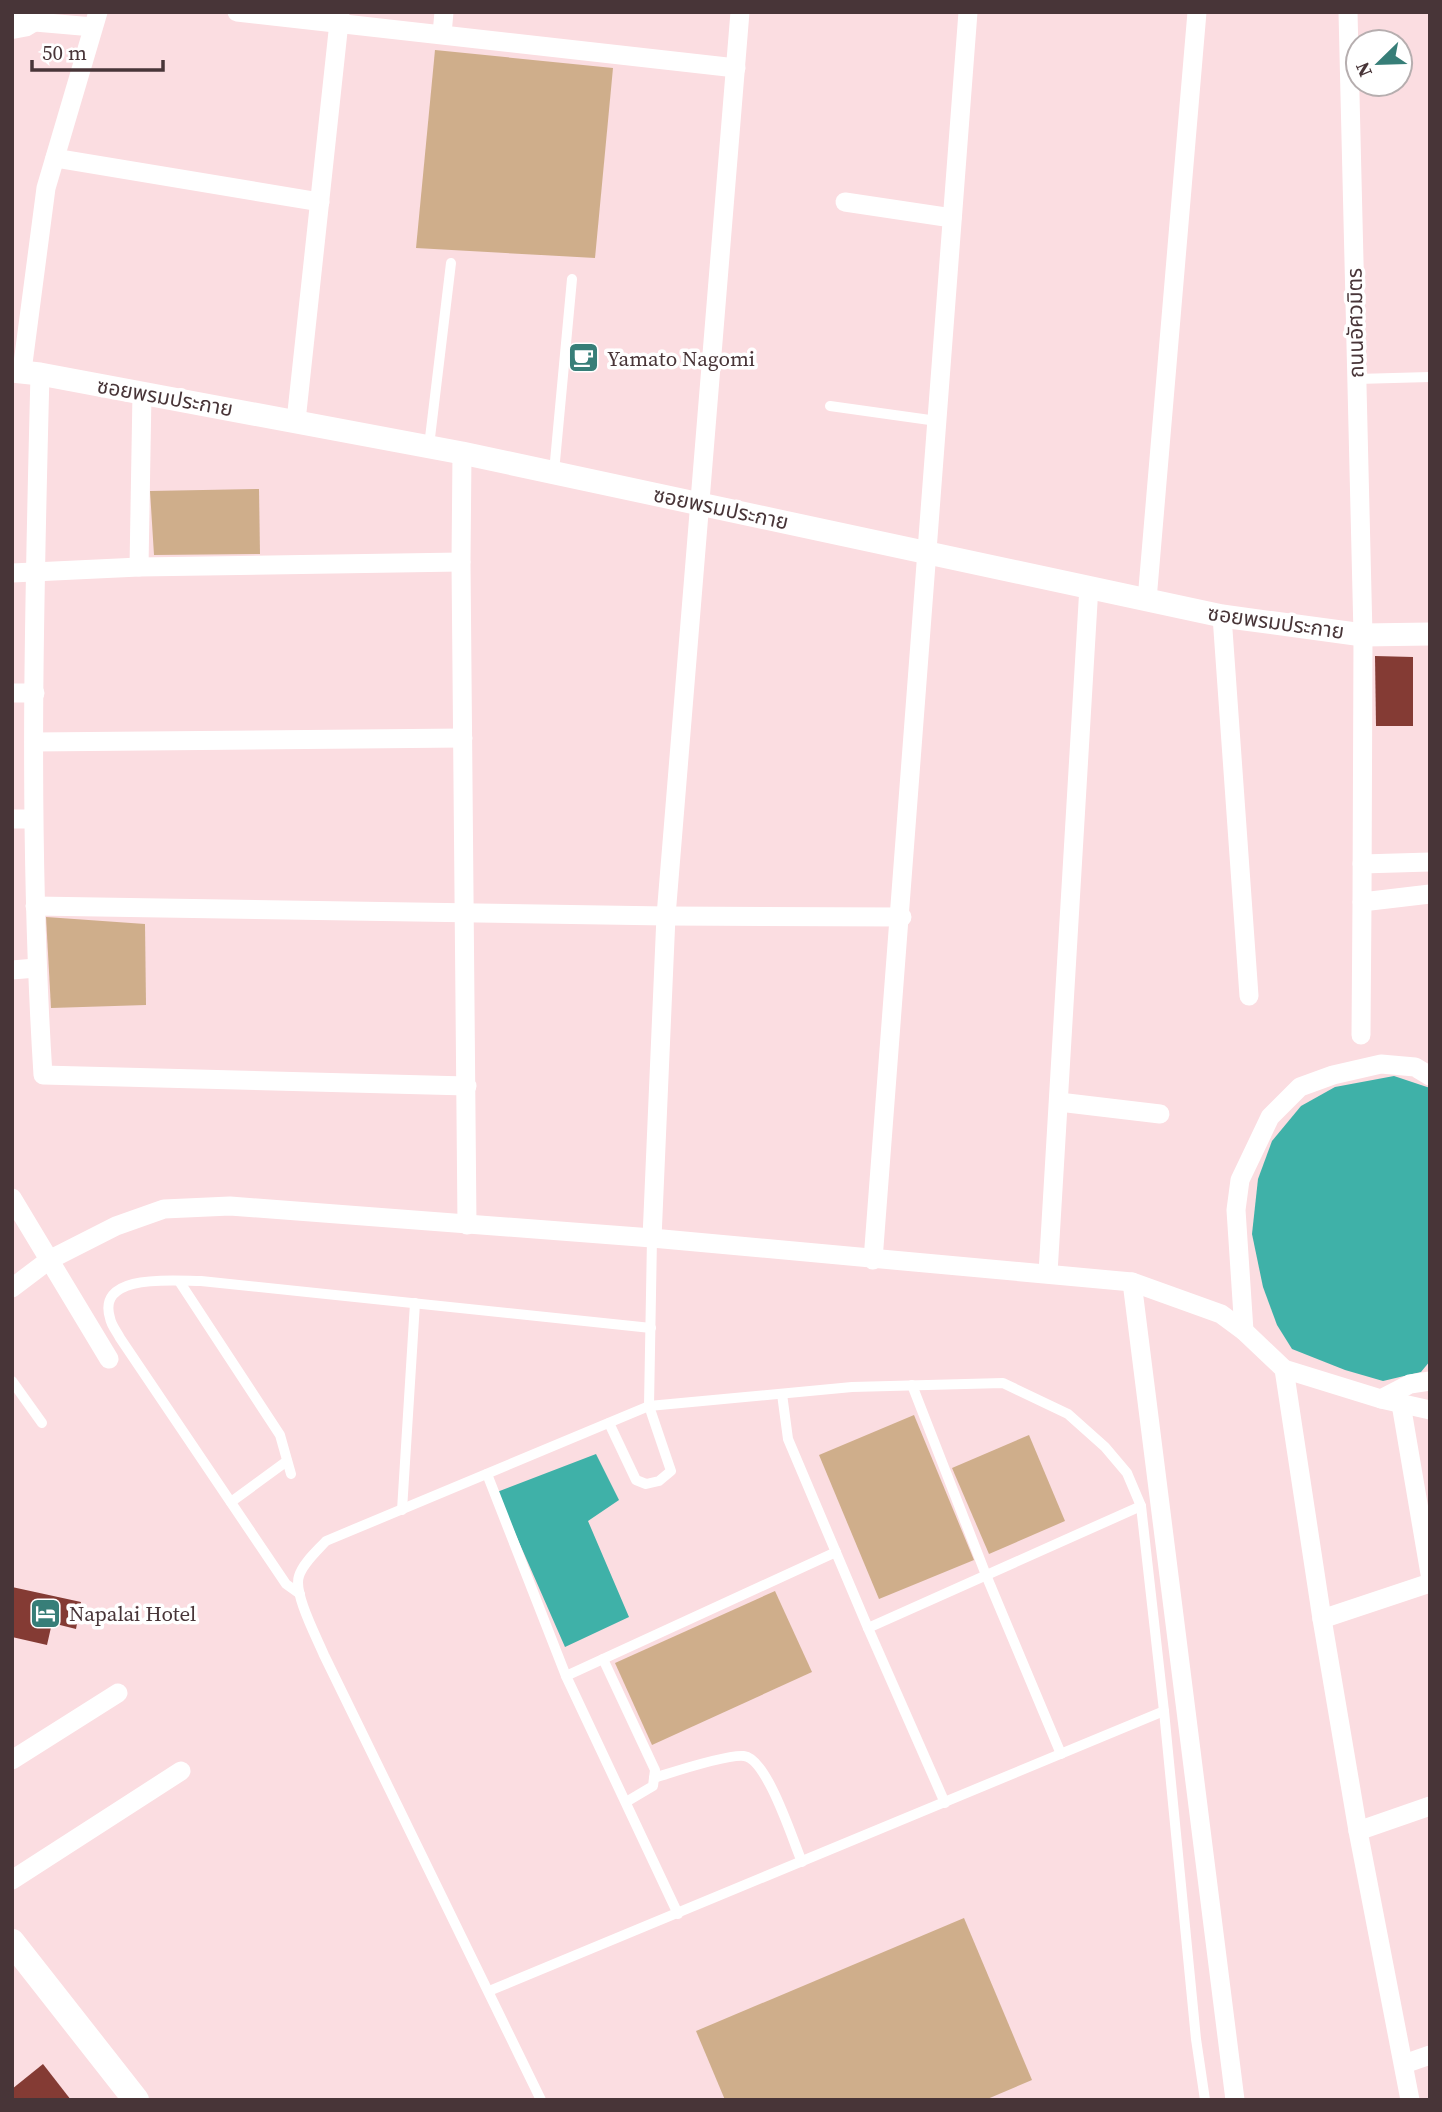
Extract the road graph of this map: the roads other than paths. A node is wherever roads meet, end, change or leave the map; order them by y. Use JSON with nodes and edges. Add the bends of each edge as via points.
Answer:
{"nodes":[{"id":1,"x":237,"y":12,"type":"edge"},
{"id":2,"x":444,"y":12,"type":"edge"},
{"id":3,"x":740,"y":12,"type":"edge"},
{"id":4,"x":968,"y":12,"type":"edge"},
{"id":5,"x":1197,"y":12,"type":"edge"},
{"id":6,"x":1348,"y":12,"type":"edge"},
{"id":7,"x":340,"y":18,"type":"edge"},
{"id":8,"x":12,"y":20,"type":"edge"},
{"id":9,"x":96,"y":20,"type":"edge"},
{"id":10,"x":40,"y":23,"type":"junction"},
{"id":11,"x":12,"y":34,"type":"edge"},
{"id":12,"x":442,"y":34,"type":"junction"},
{"id":13,"x":736,"y":68,"type":"junction"},
{"id":14,"x":55,"y":158,"type":"junction"},
{"id":15,"x":320,"y":202,"type":"junction"},
{"id":16,"x":845,"y":202,"type":"dead end"},
{"id":17,"x":951,"y":218,"type":"junction"},
{"id":18,"x":451,"y":263,"type":"dead end"},
{"id":19,"x":572,"y":279,"type":"dead end"},
{"id":20,"x":24,"y":372,"type":"edge"},
{"id":21,"x":1430,"y":377,"type":"edge"},
{"id":22,"x":1357,"y":379,"type":"junction"},
{"id":23,"x":142,"y":393,"type":"junction"},
{"id":24,"x":831,"y":406,"type":"dead end"},
{"id":25,"x":296,"y":421,"type":"junction"},
{"id":26,"x":937,"y":421,"type":"junction"},
{"id":27,"x":429,"y":446,"type":"junction"},
{"id":28,"x":462,"y":453,"type":"junction"},
{"id":29,"x":554,"y":473,"type":"junction"},
{"id":30,"x":701,"y":504,"type":"junction"},
{"id":31,"x":927,"y":554,"type":"junction"},
{"id":32,"x":461,"y":562,"type":"junction"},
{"id":33,"x":139,"y":567,"type":"junction"},
{"id":34,"x":12,"y":573,"type":"edge"},
{"id":35,"x":35,"y":573,"type":"junction"},
{"id":36,"x":1089,"y":586,"type":"junction"},
{"id":37,"x":1147,"y":600,"type":"junction"},
{"id":38,"x":1222,"y":616,"type":"junction"},
{"id":39,"x":1430,"y":634,"type":"edge"},
{"id":40,"x":1363,"y":635,"type":"junction"},
{"id":41,"x":12,"y":693,"type":"edge"},
{"id":42,"x":35,"y":693,"type":"junction"},
{"id":43,"x":463,"y":738,"type":"junction"},
{"id":44,"x":34,"y":742,"type":"junction"},
{"id":45,"x":33,"y":818,"type":"junction"},
{"id":46,"x":12,"y":819,"type":"edge"},
{"id":47,"x":1430,"y":863,"type":"edge"},
{"id":48,"x":1362,"y":864,"type":"junction"},
{"id":49,"x":1430,"y":894,"type":"edge"},
{"id":50,"x":1363,"y":902,"type":"junction"},
{"id":51,"x":35,"y":906,"type":"junction"},
{"id":52,"x":466,"y":913,"type":"junction"},
{"id":53,"x":666,"y":916,"type":"junction"},
{"id":54,"x":902,"y":917,"type":"junction"},
{"id":55,"x":36,"y":968,"type":"junction"},
{"id":56,"x":12,"y":970,"type":"edge"},
{"id":57,"x":1249,"y":996,"type":"dead end"},
{"id":58,"x":1361,"y":1035,"type":"dead end"},
{"id":59,"x":1430,"y":1076,"type":"edge"},
{"id":60,"x":467,"y":1086,"type":"junction"},
{"id":61,"x":1059,"y":1102,"type":"junction"},
{"id":62,"x":1160,"y":1114,"type":"dead end"},
{"id":63,"x":12,"y":1198,"type":"edge"},
{"id":64,"x":467,"y":1226,"type":"junction"},
{"id":65,"x":652,"y":1238,"type":"junction"},
{"id":66,"x":49,"y":1260,"type":"junction"},
{"id":67,"x":873,"y":1260,"type":"junction"},
{"id":68,"x":1048,"y":1273,"type":"junction"},
{"id":69,"x":179,"y":1281,"type":"junction"},
{"id":70,"x":1132,"y":1282,"type":"junction"},
{"id":71,"x":12,"y":1287,"type":"edge"},
{"id":72,"x":415,"y":1303,"type":"junction"},
{"id":73,"x":651,"y":1328,"type":"junction"},
{"id":74,"x":1244,"y":1331,"type":"junction"},
{"id":75,"x":109,"y":1359,"type":"dead end"},
{"id":76,"x":1284,"y":1369,"type":"junction"},
{"id":77,"x":12,"y":1381,"type":"edge"},
{"id":78,"x":1430,"y":1381,"type":"edge"},
{"id":79,"x":912,"y":1385,"type":"junction"},
{"id":80,"x":782,"y":1394,"type":"junction"},
{"id":81,"x":1381,"y":1399,"type":"junction"},
{"id":82,"x":1401,"y":1404,"type":"junction"},
{"id":83,"x":649,"y":1406,"type":"junction"},
{"id":84,"x":1430,"y":1410,"type":"edge"},
{"id":85,"x":42,"y":1423,"type":"dead end"},
{"id":86,"x":609,"y":1423,"type":"junction"},
{"id":87,"x":287,"y":1461,"type":"junction"},
{"id":88,"x":291,"y":1474,"type":"dead end"},
{"id":89,"x":487,"y":1474,"type":"junction"},
{"id":90,"x":231,"y":1502,"type":"junction"},
{"id":91,"x":1141,"y":1506,"type":"junction"},
{"id":92,"x":402,"y":1510,"type":"junction"},
{"id":93,"x":836,"y":1552,"type":"junction"},
{"id":94,"x":1430,"y":1574,"type":"edge"},
{"id":95,"x":986,"y":1575,"type":"junction"},
{"id":96,"x":1430,"y":1584,"type":"edge"},
{"id":97,"x":300,"y":1594,"type":"junction"},
{"id":98,"x":1322,"y":1619,"type":"junction"},
{"id":99,"x":868,"y":1628,"type":"junction"},
{"id":100,"x":603,"y":1659,"type":"junction"},
{"id":101,"x":566,"y":1676,"type":"junction"},
{"id":102,"x":118,"y":1693,"type":"dead end"},
{"id":103,"x":1164,"y":1711,"type":"junction"},
{"id":104,"x":1061,"y":1754,"type":"junction"},
{"id":105,"x":12,"y":1760,"type":"edge"},
{"id":106,"x":181,"y":1770,"type":"dead end"},
{"id":107,"x":654,"y":1778,"type":"junction"},
{"id":108,"x":626,"y":1802,"type":"junction"},
{"id":109,"x":945,"y":1803,"type":"junction"},
{"id":110,"x":1430,"y":1806,"type":"edge"},
{"id":111,"x":1358,"y":1831,"type":"junction"},
{"id":112,"x":802,"y":1863,"type":"junction"},
{"id":113,"x":12,"y":1880,"type":"edge"},
{"id":114,"x":678,"y":1914,"type":"junction"},
{"id":115,"x":12,"y":1942,"type":"edge"},
{"id":116,"x":489,"y":1991,"type":"junction"},
{"id":117,"x":1430,"y":2055,"type":"edge"},
{"id":118,"x":1404,"y":2064,"type":"junction"},
{"id":119,"x":136,"y":2100,"type":"edge"},
{"id":120,"x":541,"y":2100,"type":"edge"},
{"id":121,"x":1205,"y":2100,"type":"edge"},
{"id":122,"x":1235,"y":2100,"type":"edge"},
{"id":123,"x":1410,"y":2100,"type":"edge"}],
"edges":[{"from":1,"to":7,"type":"street"},
{"from":2,"to":12,"type":"street"},
{"from":3,"to":13,"type":"street"},
{"from":4,"to":17,"type":"street"},
{"from":5,"to":37,"type":"street"},
{"from":6,"to":22,"type":"street","name":"ถนนอัศวมิตร"},
{"from":7,"to":12,"type":"street"},
{"from":7,"to":15,"type":"street"},
{"from":8,"to":10,"type":"street"},
{"from":9,"to":10,"type":"street"},
{"from":9,"to":14,"type":"street"},
{"from":10,"to":11,"type":"lane"},
{"from":12,"to":13,"type":"street"},
{"from":13,"to":30,"type":"street"},
{"from":14,"to":15,"type":"street"},
{"from":14,"to":20,"type":"street","via":[[46,188]]},
{"from":15,"to":25,"type":"street"},
{"from":16,"to":17,"type":"street"},
{"from":17,"to":26,"type":"street"},
{"from":18,"to":27,"type":"lane"},
{"from":19,"to":29,"type":"lane"},
{"from":20,"to":23,"type":"street","name":"ซอยพรมประกาย"},
{"from":20,"to":35,"type":"street"},
{"from":21,"to":22,"type":"lane"},
{"from":22,"to":40,"type":"street","name":"ถนนอัศวมิตร"},
{"from":23,"to":25,"type":"street","name":"ซอยพรมประกาย"},
{"from":23,"to":33,"type":"street"},
{"from":24,"to":26,"type":"lane"},
{"from":25,"to":27,"type":"street","name":"ซอยพรมประกาย"},
{"from":26,"to":31,"type":"street"},
{"from":27,"to":28,"type":"street","name":"ซอยพรมประกาย"},
{"from":28,"to":29,"type":"street","name":"ซอยพรมประกาย"},
{"from":28,"to":32,"type":"street"},
{"from":29,"to":30,"type":"street","name":"ซอยพรมประกาย"},
{"from":30,"to":31,"type":"street","name":"ซอยพรมประกาย"},
{"from":30,"to":53,"type":"street"},
{"from":31,"to":36,"type":"street","name":"ซอยพรมประกาย"},
{"from":31,"to":54,"type":"street"},
{"from":32,"to":33,"type":"street"},
{"from":32,"to":43,"type":"street"},
{"from":33,"to":35,"type":"street"},
{"from":34,"to":35,"type":"street"},
{"from":35,"to":42,"type":"street"},
{"from":36,"to":37,"type":"street","name":"ซอยพรมประกาย"},
{"from":36,"to":61,"type":"street"},
{"from":37,"to":38,"type":"street","name":"ซอยพรมประกาย"},
{"from":38,"to":40,"type":"street","name":"ซอยพรมประกาย"},
{"from":38,"to":57,"type":"street"},
{"from":39,"to":40,"type":"street","name":"ซอยพรมประกาย"},
{"from":40,"to":48,"type":"street","name":"ถนนอัศวมิตร"},
{"from":41,"to":42,"type":"street"},
{"from":42,"to":44,"type":"street"},
{"from":43,"to":44,"type":"street"},
{"from":43,"to":52,"type":"street"},
{"from":44,"to":45,"type":"street"},
{"from":45,"to":46,"type":"street"},
{"from":45,"to":51,"type":"street"},
{"from":47,"to":48,"type":"street"},
{"from":48,"to":50,"type":"street","name":"ถนนอัศวมิตร"},
{"from":49,"to":50,"type":"street"},
{"from":50,"to":58,"type":"street","name":"ถนนอัศวมิตร"},
{"from":51,"to":52,"type":"street"},
{"from":51,"to":55,"type":"street"},
{"from":52,"to":53,"type":"street"},
{"from":52,"to":60,"type":"street"},
{"from":53,"to":54,"type":"street"},
{"from":53,"to":65,"type":"street"},
{"from":54,"to":67,"type":"street"},
{"from":55,"to":56,"type":"street"},
{"from":55,"to":60,"type":"street","via":[[43,1075]]},
{"from":59,"to":74,"type":"street","via":[[1415,1067],[1381,1065],[1334,1075],[1300,1087],[1269,1117],[1240,1180],[1236,1210]]},
{"from":60,"to":64,"type":"street"},
{"from":61,"to":62,"type":"street"},
{"from":61,"to":68,"type":"street"},
{"from":63,"to":66,"type":"street"},
{"from":64,"to":65,"type":"street"},
{"from":64,"to":66,"type":"street","via":[[230,1206],[164,1209],[116,1226]]},
{"from":65,"to":67,"type":"street"},
{"from":65,"to":73,"type":"lane"},
{"from":66,"to":71,"type":"street"},
{"from":66,"to":75,"type":"street"},
{"from":67,"to":68,"type":"street"},
{"from":68,"to":70,"type":"street"},
{"from":69,"to":72,"type":"lane"},
{"from":69,"to":87,"type":"lane","via":[[280,1435]]},
{"from":69,"to":90,"type":"lane","via":[[132,1282],[115,1293],[109,1317]]},
{"from":70,"to":74,"type":"street","via":[[1221,1314]]},
{"from":70,"to":122,"type":"street"},
{"from":72,"to":73,"type":"lane"},
{"from":72,"to":92,"type":"lane"},
{"from":73,"to":83,"type":"lane"},
{"from":74,"to":76,"type":"street"},
{"from":76,"to":81,"type":"street"},
{"from":76,"to":98,"type":"street"},
{"from":77,"to":85,"type":"lane"},
{"from":78,"to":81,"type":"street","via":[[1410,1384]]},
{"from":79,"to":80,"type":"lane"},
{"from":79,"to":91,"type":"lane","via":[[1003,1383],[1068,1415],[1127,1473]]},
{"from":79,"to":95,"type":"lane"},
{"from":80,"to":83,"type":"lane"},
{"from":80,"to":93,"type":"lane","via":[[788,1439]]},
{"from":81,"to":82,"type":"street"},
{"from":82,"to":84,"type":"street"},
{"from":82,"to":94,"type":"street"},
{"from":83,"to":86,"type":"lane"},
{"from":83,"to":86,"type":"lane","via":[[671,1471],[659,1481],[646,1484],[636,1480]]},
{"from":86,"to":89,"type":"lane"},
{"from":87,"to":88,"type":"lane"},
{"from":87,"to":90,"type":"lane"},
{"from":89,"to":92,"type":"lane"},
{"from":89,"to":101,"type":"lane"},
{"from":90,"to":97,"type":"lane","via":[[286,1584]]},
{"from":91,"to":95,"type":"lane"},
{"from":91,"to":103,"type":"lane"},
{"from":92,"to":97,"type":"lane","via":[[326,1541],[298,1577]]},
{"from":93,"to":99,"type":"lane"},
{"from":93,"to":100,"type":"lane"},
{"from":95,"to":99,"type":"lane"},
{"from":95,"to":104,"type":"lane"},
{"from":96,"to":98,"type":"street"},
{"from":97,"to":116,"type":"lane","via":[[324,1655]]},
{"from":98,"to":111,"type":"street"},
{"from":99,"to":109,"type":"lane"},
{"from":100,"to":101,"type":"lane"},
{"from":100,"to":107,"type":"lane","via":[[655,1770]]},
{"from":101,"to":108,"type":"lane"},
{"from":102,"to":105,"type":"street"},
{"from":103,"to":104,"type":"lane"},
{"from":103,"to":121,"type":"lane"},
{"from":104,"to":109,"type":"lane"},
{"from":106,"to":113,"type":"street"},
{"from":107,"to":108,"type":"lane","via":[[653,1786]]},
{"from":107,"to":112,"type":"lane","via":[[746,1755],[759,1765]]},
{"from":108,"to":114,"type":"lane"},
{"from":109,"to":112,"type":"lane"},
{"from":110,"to":111,"type":"street"},
{"from":111,"to":118,"type":"street"},
{"from":112,"to":114,"type":"lane"},
{"from":114,"to":116,"type":"lane"},
{"from":115,"to":119,"type":"main road"},
{"from":116,"to":120,"type":"lane"},
{"from":117,"to":118,"type":"street"},
{"from":118,"to":123,"type":"street"}]}
